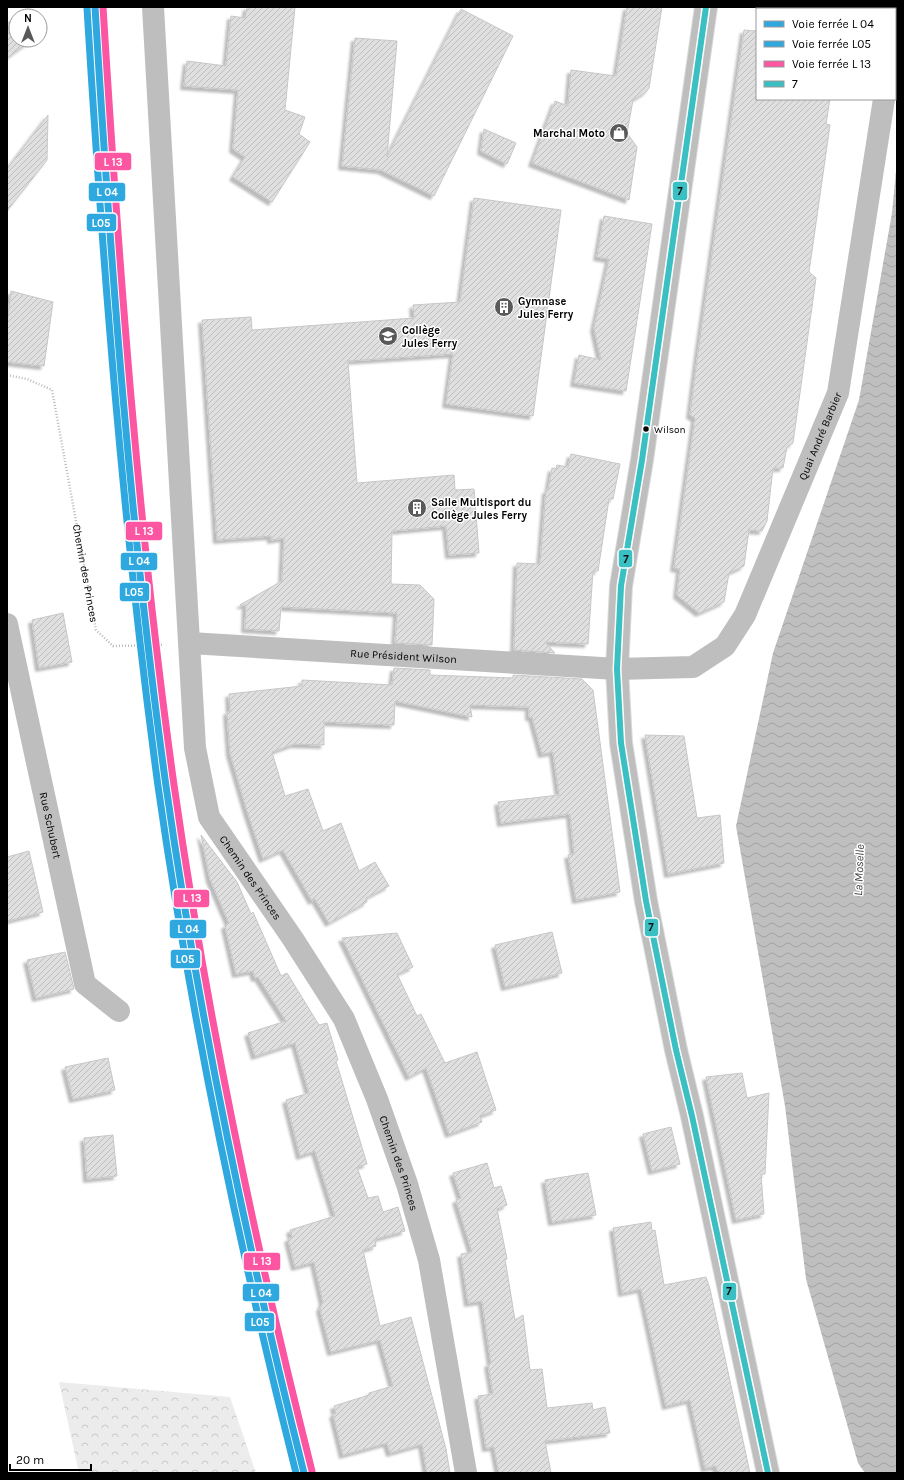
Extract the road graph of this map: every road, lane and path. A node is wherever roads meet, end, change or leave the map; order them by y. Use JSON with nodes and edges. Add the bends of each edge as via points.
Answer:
{"nodes":[{"id":1,"x":153,"y":7,"type":"edge"},
{"id":2,"x":706,"y":7,"type":"edge"},
{"id":3,"x":884,"y":100,"type":"edge"},
{"id":4,"x":7,"y":375,"type":"edge"},
{"id":5,"x":7,"y":624,"type":"edge"},
{"id":6,"x":190,"y":643,"type":"junction"},
{"id":7,"x":617,"y":669,"type":"junction"},
{"id":8,"x":120,"y":1011,"type":"dead end"},
{"id":9,"x":466,"y":1473,"type":"edge"},
{"id":10,"x":768,"y":1473,"type":"edge"}],
"edges":[{"from":1,"to":6,"type":"street"},
{"from":2,"to":7,"type":"street","via":[[642,460],[621,586]]},
{"from":3,"to":7,"type":"street","name":"Quai André Barbier","via":[[838,393],[745,614],[726,646],[693,667]]},
{"from":4,"to":6,"type":"path","name":"Chemin des Princes","via":[[27,379],[52,390],[96,630],[113,646]]},
{"from":5,"to":8,"type":"street","name":"Rue Schubert","via":[[85,984]]},
{"from":6,"to":7,"type":"street","name":"Rue Président Wilson"},
{"from":6,"to":9,"type":"street","name":"Chemin des Princes","via":[[195,748],[209,817],[293,939],[344,1019],[377,1099],[407,1184],[429,1260]]},
{"from":7,"to":10,"type":"street","via":[[621,743],[646,901]]}]}
